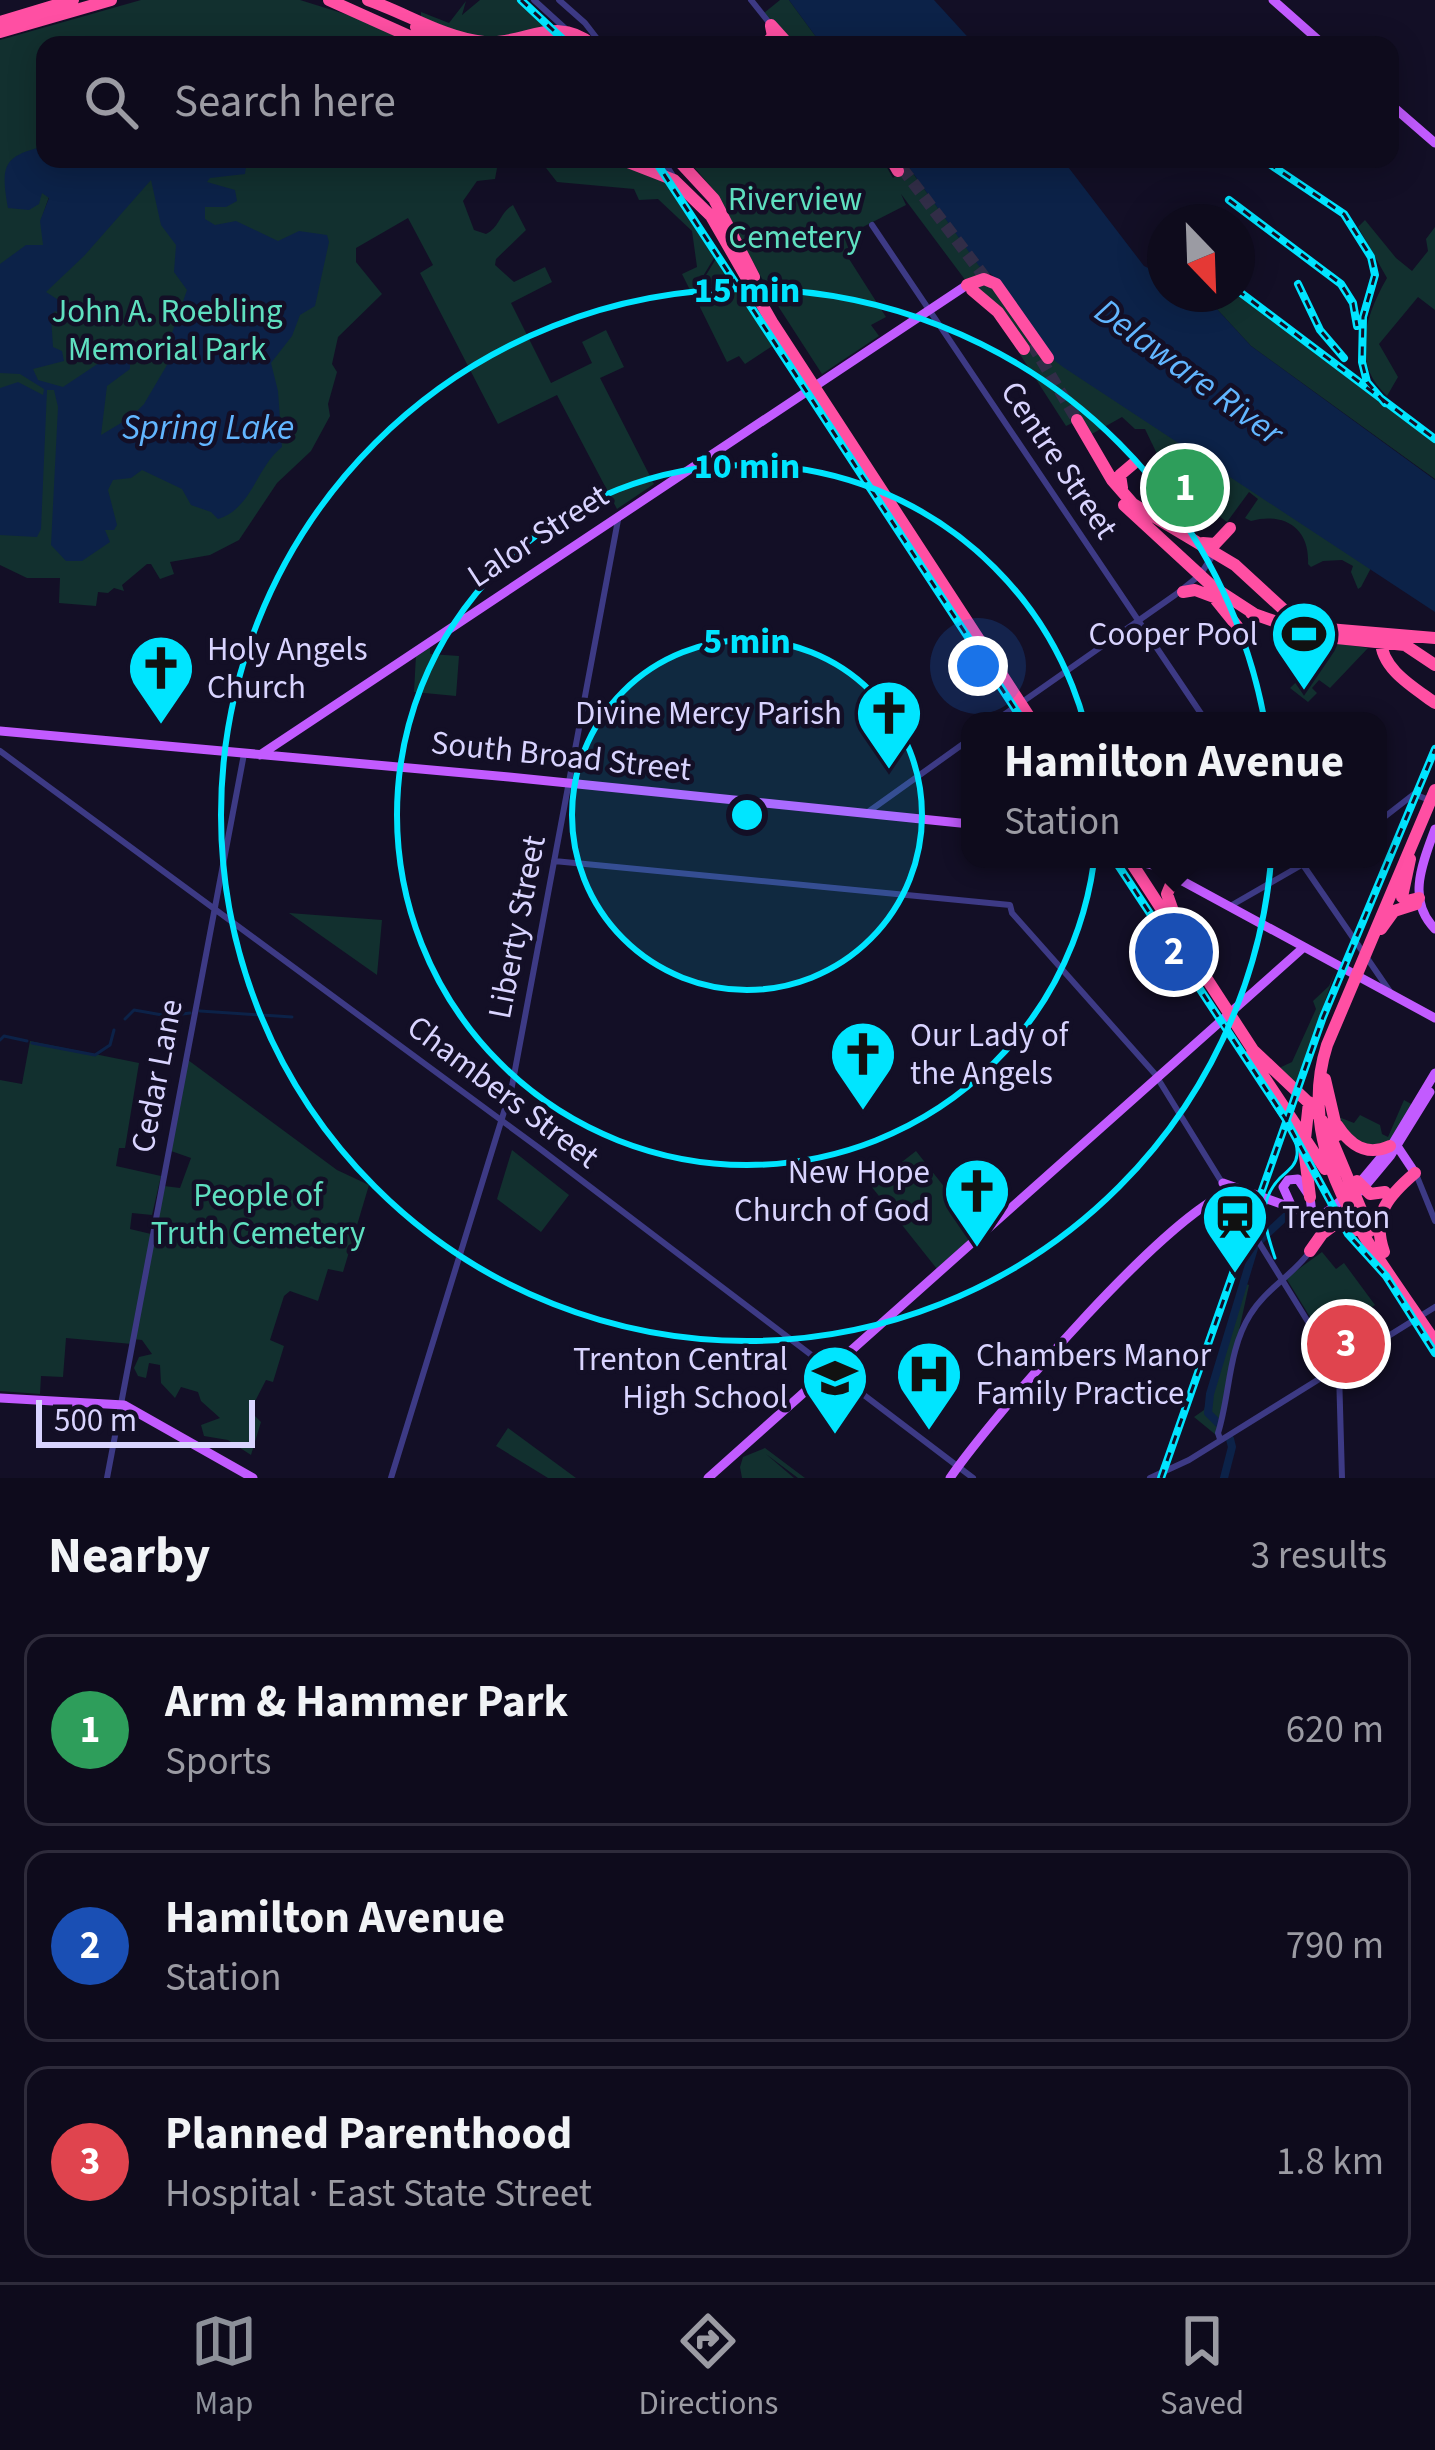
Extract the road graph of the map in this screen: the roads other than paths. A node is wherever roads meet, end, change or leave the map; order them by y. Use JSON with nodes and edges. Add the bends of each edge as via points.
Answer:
{"nodes":[{"id":1,"x":74,"y":0,"type":"edge"},
{"id":2,"x":111,"y":0,"type":"edge"},
{"id":3,"x":329,"y":0,"type":"edge"},
{"id":4,"x":358,"y":0,"type":"edge"},
{"id":5,"x":368,"y":0,"type":"edge"},
{"id":6,"x":535,"y":0,"type":"edge"},
{"id":7,"x":559,"y":0,"type":"edge"},
{"id":8,"x":751,"y":0,"type":"edge"},
{"id":9,"x":1273,"y":0,"type":"edge"},
{"id":10,"x":0,"y":22,"type":"edge"},
{"id":11,"x":770,"y":25,"type":"junction"},
{"id":12,"x":0,"y":32,"type":"edge"},
{"id":13,"x":409,"y":36,"type":"edge"},
{"id":14,"x":428,"y":36,"type":"edge"},
{"id":15,"x":465,"y":36,"type":"edge"},
{"id":16,"x":523,"y":36,"type":"edge"},
{"id":17,"x":572,"y":36,"type":"edge"},
{"id":18,"x":576,"y":36,"type":"edge"},
{"id":19,"x":589,"y":36,"type":"edge"},
{"id":20,"x":773,"y":36,"type":"edge"},
{"id":21,"x":780,"y":36,"type":"edge"},
{"id":22,"x":1314,"y":36,"type":"edge"},
{"id":23,"x":1399,"y":112,"type":"edge"},
{"id":24,"x":1435,"y":143,"type":"edge"},
{"id":25,"x":659,"y":168,"type":"edge"},
{"id":26,"x":661,"y":168,"type":"edge"},
{"id":27,"x":685,"y":168,"type":"edge"},
{"id":28,"x":872,"y":225,"type":"dead end"},
{"id":29,"x":736,"y":261,"type":"junction"},
{"id":30,"x":969,"y":287,"type":"junction"},
{"id":31,"x":929,"y":311,"type":"junction"},
{"id":32,"x":1024,"y":349,"type":"tunnel mouth"},
{"id":33,"x":1048,"y":358,"type":"dead end"},
{"id":34,"x":817,"y":385,"type":"junction"},
{"id":35,"x":1105,"y":467,"type":"junction"},
{"id":36,"x":1133,"y":504,"type":"junction"},
{"id":37,"x":616,"y":517,"type":"junction"},
{"id":38,"x":1230,"y":528,"type":"dead end"},
{"id":39,"x":1201,"y":543,"type":"junction"},
{"id":40,"x":1220,"y":550,"type":"junction"},
{"id":41,"x":1184,"y":560,"type":"junction"},
{"id":42,"x":1201,"y":576,"type":"junction"},
{"id":43,"x":1181,"y":590,"type":"junction"},
{"id":44,"x":1211,"y":596,"type":"junction"},
{"id":45,"x":1256,"y":615,"type":"junction"},
{"id":46,"x":1138,"y":621,"type":"junction"},
{"id":47,"x":1237,"y":626,"type":"dead end"},
{"id":48,"x":1435,"y":638,"type":"edge"},
{"id":49,"x":1384,"y":640,"type":"junction"},
{"id":50,"x":1413,"y":649,"type":"junction"},
{"id":51,"x":1435,"y":665,"type":"edge"},
{"id":52,"x":1394,"y":668,"type":"junction"},
{"id":53,"x":1022,"y":702,"type":"junction"},
{"id":54,"x":1435,"y":703,"type":"edge"},
{"id":55,"x":1008,"y":712,"type":"edge"},
{"id":56,"x":1029,"y":712,"type":"edge"},
{"id":57,"x":1200,"y":712,"type":"edge"},
{"id":58,"x":0,"y":729,"type":"edge"},
{"id":59,"x":961,"y":745,"type":"edge"},
{"id":60,"x":0,"y":751,"type":"edge"},
{"id":61,"x":262,"y":753,"type":"junction"},
{"id":62,"x":244,"y":754,"type":"junction"},
{"id":63,"x":1435,"y":773,"type":"edge"},
{"id":64,"x":569,"y":784,"type":"junction"},
{"id":65,"x":1430,"y":801,"type":"edge"},
{"id":66,"x":866,"y":814,"type":"junction"},
{"id":67,"x":1387,"y":815,"type":"edge"},
{"id":68,"x":961,"y":823,"type":"edge"},
{"id":69,"x":1435,"y":829,"type":"edge"},
{"id":70,"x":1414,"y":848,"type":"junction"},
{"id":71,"x":554,"y":861,"type":"junction"},
{"id":72,"x":1134,"y":868,"type":"edge"},
{"id":73,"x":1134,"y":868,"type":"edge"},
{"id":74,"x":1151,"y":868,"type":"edge"},
{"id":75,"x":1291,"y":868,"type":"edge"},
{"id":76,"x":1305,"y":868,"type":"edge"},
{"id":77,"x":1174,"y":877,"type":"junction"},
{"id":78,"x":1420,"y":901,"type":"junction"},
{"id":79,"x":1229,"y":906,"type":"junction"},
{"id":80,"x":214,"y":908,"type":"junction"},
{"id":81,"x":1435,"y":926,"type":"edge"},
{"id":82,"x":1374,"y":940,"type":"junction"},
{"id":83,"x":1304,"y":946,"type":"junction"},
{"id":84,"x":1202,"y":968,"type":"junction"},
{"id":85,"x":1372,"y":980,"type":"junction"},
{"id":86,"x":1227,"y":1015,"type":"junction"},
{"id":87,"x":1435,"y":1018,"type":"edge"},
{"id":88,"x":1323,"y":1072,"type":"junction"},
{"id":89,"x":1157,"y":1077,"type":"junction"},
{"id":90,"x":1435,"y":1077,"type":"edge"},
{"id":91,"x":1332,"y":1118,"type":"junction"},
{"id":92,"x":501,"y":1120,"type":"junction"},
{"id":93,"x":1407,"y":1132,"type":"junction"},
{"id":94,"x":1393,"y":1148,"type":"junction"},
{"id":95,"x":1412,"y":1165,"type":"junction"},
{"id":96,"x":1241,"y":1192,"type":"junction"},
{"id":97,"x":1356,"y":1196,"type":"junction"},
{"id":98,"x":1310,"y":1197,"type":"junction"},
{"id":99,"x":1208,"y":1203,"type":"junction"},
{"id":100,"x":1272,"y":1203,"type":"junction"},
{"id":101,"x":1296,"y":1210,"type":"junction"},
{"id":102,"x":1241,"y":1211,"type":"junction"},
{"id":103,"x":1315,"y":1219,"type":"junction"},
{"id":104,"x":1435,"y":1221,"type":"edge"},
{"id":105,"x":1310,"y":1250,"type":"junction"},
{"id":106,"x":1384,"y":1253,"type":"junction"},
{"id":107,"x":1281,"y":1277,"type":"junction"},
{"id":108,"x":1435,"y":1307,"type":"edge"},
{"id":109,"x":1435,"y":1331,"type":"edge"},
{"id":110,"x":1435,"y":1342,"type":"edge"},
{"id":111,"x":830,"y":1368,"type":"junction"},
{"id":112,"x":1336,"y":1368,"type":"junction"},
{"id":113,"x":0,"y":1398,"type":"edge"},
{"id":114,"x":121,"y":1405,"type":"junction"},
{"id":115,"x":1224,"y":1420,"type":"junction"},
{"id":116,"x":1239,"y":1427,"type":"junction"},
{"id":117,"x":1221,"y":1439,"type":"junction"},
{"id":118,"x":958,"y":1467,"type":"junction"},
{"id":119,"x":1154,"y":1476,"type":"edge"},
{"id":120,"x":107,"y":1478,"type":"edge"},
{"id":121,"x":253,"y":1478,"type":"edge"},
{"id":122,"x":391,"y":1478,"type":"edge"},
{"id":123,"x":708,"y":1478,"type":"edge"},
{"id":124,"x":950,"y":1478,"type":"edge"},
{"id":125,"x":973,"y":1478,"type":"edge"},
{"id":126,"x":1342,"y":1478,"type":"edge"}],
"edges":[{"from":1,"to":10,"type":"highway"},
{"from":2,"to":12,"type":"highway"},
{"from":3,"to":13,"type":"highway"},
{"from":4,"to":14,"type":"highway"},
{"from":5,"to":15,"type":"highway"},
{"from":6,"to":18,"type":"street"},
{"from":7,"to":19,"type":"street"},
{"from":8,"to":11,"type":"street"},
{"from":9,"to":22,"type":"main road"},
{"from":11,"to":20,"type":"highway"},
{"from":11,"to":21,"type":"highway"},
{"from":16,"to":17,"type":"highway","via":[[558,29]]},
{"from":23,"to":24,"type":"main road"},
{"from":25,"to":29,"type":"street"},
{"from":26,"to":29,"type":"highway","via":[[695,197]]},
{"from":27,"to":34,"type":"highway","via":[[714,199]]},
{"from":28,"to":31,"type":"street","name":"Centre Street"},
{"from":29,"to":34,"type":"highway"},
{"from":30,"to":31,"type":"main road","name":"Lalor Street"},
{"from":30,"to":32,"type":"highway"},
{"from":30,"to":33,"type":"highway","via":[[984,279],[995,284]]},
{"from":31,"to":34,"type":"main road","name":"Lalor Street"},
{"from":31,"to":46,"type":"street","name":"Centre Street"},
{"from":34,"to":37,"type":"main road","name":"Lalor Street"},
{"from":34,"to":53,"type":"highway"},
{"from":35,"to":36,"type":"highway"},
{"from":35,"to":36,"type":"highway","via":[[1116,472],[1133,464],[1118,482]]},
{"from":35,"to":41,"type":"highway","via":[[1075,422],[1125,506]]},
{"from":36,"to":39,"type":"highway"},
{"from":37,"to":61,"type":"main road","name":"Lalor Street"},
{"from":37,"to":64,"type":"street","name":"Liberty Street"},
{"from":38,"to":39,"type":"highway","via":[[1215,544]]},
{"from":39,"to":40,"type":"highway"},
{"from":40,"to":42,"type":"street"},
{"from":40,"to":49,"type":"highway","via":[[1305,622]]},
{"from":41,"to":42,"type":"highway"},
{"from":41,"to":43,"type":"highway","via":[[1192,576]]},
{"from":42,"to":43,"type":"street"},
{"from":42,"to":45,"type":"highway"},
{"from":43,"to":44,"type":"highway"},
{"from":43,"to":46,"type":"street"},
{"from":44,"to":45,"type":"highway"},
{"from":44,"to":47,"type":"highway"},
{"from":45,"to":49,"type":"highway","via":[[1317,636]]},
{"from":46,"to":53,"type":"street"},
{"from":46,"to":57,"type":"street","name":"Centre Street"},
{"from":48,"to":49,"type":"highway"},
{"from":49,"to":50,"type":"highway"},
{"from":49,"to":52,"type":"highway"},
{"from":50,"to":51,"type":"highway"},
{"from":50,"to":52,"type":"highway","via":[[1393,650]]},
{"from":52,"to":54,"type":"highway"},
{"from":53,"to":55,"type":"street"},
{"from":53,"to":56,"type":"highway"},
{"from":58,"to":61,"type":"main road","name":"South Broad Street"},
{"from":58,"to":62,"type":"main road","name":"South Broad Street"},
{"from":59,"to":66,"type":"street"},
{"from":60,"to":80,"type":"street","name":"Chambers Street"},
{"from":61,"to":62,"type":"main road","name":"South Broad Street"},
{"from":61,"to":64,"type":"main road","name":"South Broad Street"},
{"from":62,"to":80,"type":"street","name":"Cedar Lane"},
{"from":63,"to":65,"type":"highway"},
{"from":64,"to":66,"type":"main road","name":"South Broad Street"},
{"from":64,"to":71,"type":"street","name":"Liberty Street"},
{"from":65,"to":67,"type":"street","via":[[1414,794]]},
{"from":65,"to":70,"type":"highway"},
{"from":65,"to":88,"type":"highway"},
{"from":66,"to":68,"type":"main road","name":"South Broad Street"},
{"from":69,"to":78,"type":"main road"},
{"from":70,"to":78,"type":"highway","via":[[1402,897]]},
{"from":70,"to":82,"type":"highway"},
{"from":71,"to":89,"type":"street","via":[[1010,905]]},
{"from":71,"to":92,"type":"street","name":"Liberty Street"},
{"from":72,"to":84,"type":"highway"},
{"from":73,"to":86,"type":"highway"},
{"from":74,"to":77,"type":"main road"},
{"from":75,"to":79,"type":"street"},
{"from":76,"to":85,"type":"street","via":[[1368,961]]},
{"from":77,"to":79,"type":"main road"},
{"from":77,"to":84,"type":"highway","via":[[1168,901]]},
{"from":78,"to":81,"type":"main road"},
{"from":78,"to":82,"type":"highway","via":[[1394,911]]},
{"from":79,"to":83,"type":"main road"},
{"from":80,"to":92,"type":"street","name":"Chambers Street"},
{"from":80,"to":114,"type":"street","name":"Cedar Lane"},
{"from":82,"to":88,"type":"highway"},
{"from":83,"to":85,"type":"main road"},
{"from":83,"to":86,"type":"main road"},
{"from":84,"to":86,"type":"highway"},
{"from":85,"to":87,"type":"main road"},
{"from":86,"to":89,"type":"main road"},
{"from":86,"to":97,"type":"highway","via":[[1309,1145]]},
{"from":86,"to":97,"type":"highway","via":[[1321,1118]]},
{"from":88,"to":91,"type":"highway"},
{"from":88,"to":97,"type":"highway","via":[[1325,1132]]},
{"from":88,"to":98,"type":"highway","via":[[1306,1113]]},
{"from":89,"to":96,"type":"street"},
{"from":89,"to":111,"type":"main road"},
{"from":90,"to":93,"type":"main road"},
{"from":90,"to":94,"type":"main road"},
{"from":91,"to":94,"type":"highway","via":[[1358,1147]]},
{"from":91,"to":97,"type":"highway"},
{"from":92,"to":111,"type":"street","name":"Chambers Street"},
{"from":92,"to":122,"type":"street","name":"Liberty Street"},
{"from":93,"to":94,"type":"main road"},
{"from":93,"to":95,"type":"main road"},
{"from":94,"to":95,"type":"main road"},
{"from":94,"to":103,"type":"main road","via":[[1364,1188],[1332,1216]]},
{"from":95,"to":97,"type":"highway"},
{"from":95,"to":104,"type":"street"},
{"from":95,"to":106,"type":"highway","via":[[1380,1215]]},
{"from":96,"to":99,"type":"main road"},
{"from":96,"to":100,"type":"main road"},
{"from":96,"to":102,"type":"main road"},
{"from":96,"to":102,"type":"street"},
{"from":97,"to":103,"type":"highway"},
{"from":97,"to":105,"type":"highway"},
{"from":97,"to":106,"type":"highway"},
{"from":97,"to":110,"type":"highway","via":[[1351,1222]]},
{"from":98,"to":101,"type":"main road","via":[[1301,1180],[1286,1182],[1284,1196]]},
{"from":98,"to":103,"type":"main road"},
{"from":99,"to":102,"type":"main road"},
{"from":99,"to":118,"type":"main road","via":[[1114,1285]]},
{"from":100,"to":101,"type":"main road"},
{"from":100,"to":103,"type":"main road"},
{"from":101,"to":103,"type":"main road"},
{"from":102,"to":107,"type":"street"},
{"from":103,"to":105,"type":"street"},
{"from":105,"to":107,"type":"street"},
{"from":106,"to":109,"type":"highway"},
{"from":107,"to":112,"type":"street"},
{"from":107,"to":115,"type":"street","via":[[1242,1333]]},
{"from":108,"to":112,"type":"street"},
{"from":111,"to":118,"type":"street","name":"Chambers Street"},
{"from":111,"to":123,"type":"main road"},
{"from":112,"to":116,"type":"street"},
{"from":112,"to":126,"type":"street"},
{"from":113,"to":114,"type":"main road"},
{"from":114,"to":120,"type":"street","name":"Cedar Lane"},
{"from":114,"to":121,"type":"main road"},
{"from":115,"to":116,"type":"street"},
{"from":115,"to":117,"type":"street"},
{"from":116,"to":117,"type":"street"},
{"from":117,"to":119,"type":"street"},
{"from":118,"to":124,"type":"main road"},
{"from":118,"to":125,"type":"street","name":"Chambers Street"}]}
